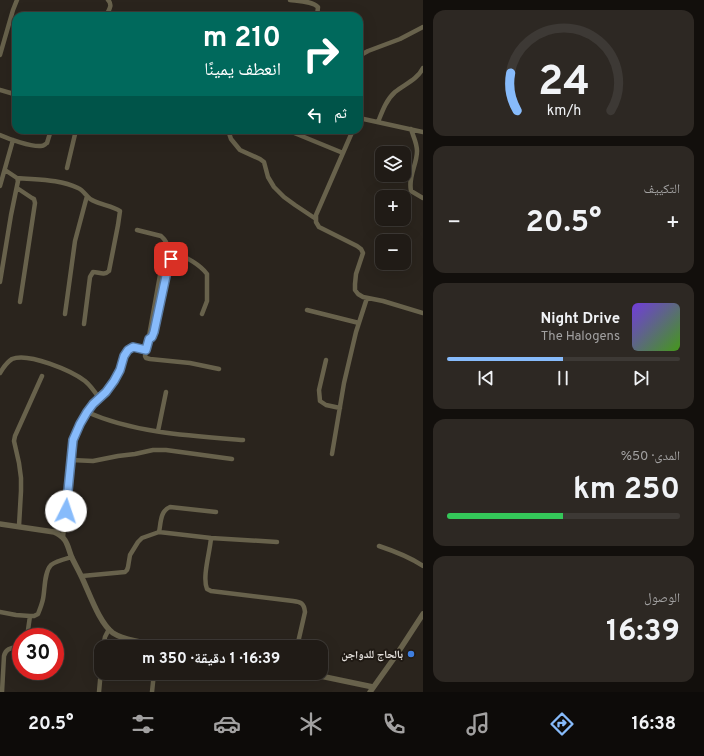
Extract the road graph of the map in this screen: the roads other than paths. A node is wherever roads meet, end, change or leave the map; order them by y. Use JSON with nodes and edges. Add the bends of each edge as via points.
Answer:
{"nodes":[{"id":1,"x":17,"y":0,"type":"edge"},
{"id":2,"x":108,"y":0,"type":"edge"},
{"id":3,"x":290,"y":0,"type":"edge"},
{"id":4,"x":12,"y":12,"type":"edge"},
{"id":5,"x":108,"y":12,"type":"edge"},
{"id":6,"x":318,"y":12,"type":"edge"},
{"id":7,"x":12,"y":13,"type":"edge"},
{"id":8,"x":423,"y":27,"type":"edge"},
{"id":9,"x":363,"y":54,"type":"edge"},
{"id":10,"x":0,"y":55,"type":"edge"},
{"id":11,"x":423,"y":68,"type":"edge"},
{"id":12,"x":0,"y":90,"type":"edge"},
{"id":13,"x":12,"y":93,"type":"edge"},
{"id":14,"x":363,"y":119,"type":"edge"},
{"id":15,"x":378,"y":122,"type":"junction"},
{"id":16,"x":410,"y":129,"type":"junction"},
{"id":17,"x":423,"y":132,"type":"edge"},
{"id":18,"x":50,"y":134,"type":"edge"},
{"id":19,"x":75,"y":134,"type":"edge"},
{"id":20,"x":229,"y":134,"type":"edge"},
{"id":21,"x":296,"y":134,"type":"edge"},
{"id":22,"x":351,"y":134,"type":"edge"},
{"id":23,"x":0,"y":135,"type":"edge"},
{"id":24,"x":13,"y":140,"type":"junction"},
{"id":25,"x":343,"y":154,"type":"junction"},
{"id":26,"x":67,"y":168,"type":"dead end"},
{"id":27,"x":5,"y":170,"type":"junction"},
{"id":28,"x":17,"y":178,"type":"junction"},
{"id":29,"x":0,"y":186,"type":"edge"},
{"id":30,"x":17,"y":188,"type":"junction"},
{"id":31,"x":87,"y":196,"type":"junction"},
{"id":32,"x":423,"y":198,"type":"edge"},
{"id":33,"x":316,"y":218,"type":"junction"},
{"id":34,"x":137,"y":230,"type":"dead end"},
{"id":35,"x":0,"y":282,"type":"edge"},
{"id":36,"x":367,"y":298,"type":"junction"},
{"id":37,"x":20,"y":302,"type":"dead end"},
{"id":38,"x":308,"y":310,"type":"dead end"},
{"id":39,"x":423,"y":313,"type":"edge"},
{"id":40,"x":65,"y":314,"type":"dead end"},
{"id":41,"x":202,"y":314,"type":"dead end"},
{"id":42,"x":359,"y":323,"type":"junction"},
{"id":43,"x":84,"y":324,"type":"dead end"},
{"id":44,"x":149,"y":339,"type":"junction"},
{"id":45,"x":146,"y":350,"type":"junction"},
{"id":46,"x":326,"y":360,"type":"dead end"},
{"id":47,"x":219,"y":369,"type":"dead end"},
{"id":48,"x":0,"y":373,"type":"edge"},
{"id":49,"x":42,"y":376,"type":"dead end"},
{"id":50,"x":166,"y":392,"type":"dead end"},
{"id":51,"x":99,"y":398,"type":"junction"},
{"id":52,"x":340,"y":408,"type":"junction"},
{"id":53,"x":87,"y":412,"type":"junction"},
{"id":54,"x":158,"y":431,"type":"junction"},
{"id":55,"x":243,"y":440,"type":"dead end"},
{"id":56,"x":332,"y":454,"type":"dead end"},
{"id":57,"x":71,"y":460,"type":"junction"},
{"id":58,"x":232,"y":460,"type":"dead end"},
{"id":59,"x":216,"y":512,"type":"dead end"},
{"id":60,"x":0,"y":524,"type":"edge"},
{"id":61,"x":19,"y":526,"type":"junction"},
{"id":62,"x":158,"y":532,"type":"junction"},
{"id":63,"x":63,"y":537,"type":"junction"},
{"id":64,"x":211,"y":538,"type":"junction"},
{"id":65,"x":278,"y":542,"type":"dead end"},
{"id":66,"x":379,"y":546,"type":"dead end"},
{"id":67,"x":72,"y":557,"type":"junction"},
{"id":68,"x":423,"y":566,"type":"edge"},
{"id":69,"x":82,"y":576,"type":"junction"},
{"id":70,"x":0,"y":612,"type":"edge"},
{"id":71,"x":423,"y":614,"type":"edge"},
{"id":72,"x":30,"y":616,"type":"junction"},
{"id":73,"x":28,"y":628,"type":"edge"},
{"id":74,"x":109,"y":629,"type":"junction"},
{"id":75,"x":104,"y":640,"type":"edge"},
{"id":76,"x":132,"y":640,"type":"edge"},
{"id":77,"x":299,"y":640,"type":"edge"},
{"id":78,"x":12,"y":648,"type":"edge"},
{"id":79,"x":328,"y":678,"type":"edge"},
{"id":80,"x":100,"y":680,"type":"edge"},
{"id":81,"x":153,"y":680,"type":"edge"},
{"id":82,"x":1,"y":684,"type":"edge"},
{"id":83,"x":374,"y":687,"type":"junction"},
{"id":84,"x":2,"y":692,"type":"edge"},
{"id":85,"x":99,"y":692,"type":"edge"},
{"id":86,"x":152,"y":692,"type":"edge"},
{"id":87,"x":370,"y":692,"type":"edge"}],
"edges":[{"from":1,"to":4,"type":"street"},
{"from":2,"to":5,"type":"street"},
{"from":3,"to":6,"type":"street","via":[[317,5]]},
{"from":7,"to":10,"type":"street"},
{"from":8,"to":9,"type":"street"},
{"from":11,"to":15,"type":"street","via":[[421,73],[388,100]]},
{"from":12,"to":13,"type":"street"},
{"from":14,"to":15,"type":"street"},
{"from":15,"to":16,"type":"street"},
{"from":16,"to":17,"type":"street"},
{"from":16,"to":32,"type":"street","via":[[417,151],[409,184],[411,191]]},
{"from":18,"to":24,"type":"street","via":[[46,144],[41,146]]},
{"from":19,"to":26,"type":"street"},
{"from":20,"to":33,"type":"street","via":[[240,150],[264,162],[274,187],[289,201]]},
{"from":21,"to":25,"type":"street"},
{"from":22,"to":25,"type":"street"},
{"from":23,"to":24,"type":"street"},
{"from":24,"to":27,"type":"street"},
{"from":25,"to":33,"type":"street"},
{"from":27,"to":28,"type":"street"},
{"from":27,"to":29,"type":"street"},
{"from":28,"to":30,"type":"street"},
{"from":28,"to":31,"type":"street","via":[[68,184],[82,190]]},
{"from":30,"to":35,"type":"street"},
{"from":30,"to":37,"type":"street","via":[[34,199],[35,203]]},
{"from":31,"to":40,"type":"street","via":[[75,241]]},
{"from":31,"to":43,"type":"street","via":[[92,201],[120,212],[109,271],[104,274],[93,272],[90,277]]},
{"from":33,"to":36,"type":"street","via":[[319,227],[361,249],[363,253],[356,274],[355,290]]},
{"from":34,"to":44,"type":"street","via":[[161,236],[166,242]]},
{"from":36,"to":39,"type":"street"},
{"from":36,"to":42,"type":"street"},
{"from":38,"to":42,"type":"street"},
{"from":41,"to":44,"type":"street","via":[[207,301],[207,274],[187,258],[176,256],[169,263],[154,332]]},
{"from":42,"to":52,"type":"street"},
{"from":44,"to":45,"type":"street"},
{"from":45,"to":47,"type":"street","via":[[147,359]]},
{"from":45,"to":51,"type":"street","via":[[133,347],[128,350],[114,381]]},
{"from":46,"to":52,"type":"street","via":[[319,390],[320,400],[326,405]]},
{"from":48,"to":51,"type":"street","via":[[11,360],[22,357],[34,359],[75,374],[87,382]]},
{"from":49,"to":61,"type":"street","via":[[14,442],[21,491]]},
{"from":50,"to":54,"type":"street"},
{"from":51,"to":53,"type":"street"},
{"from":52,"to":56,"type":"street"},
{"from":53,"to":54,"type":"street","via":[[116,423]]},
{"from":53,"to":57,"type":"street","via":[[73,440]]},
{"from":54,"to":55,"type":"street"},
{"from":57,"to":58,"type":"street","via":[[94,461],[153,450]]},
{"from":57,"to":63,"type":"street"},
{"from":59,"to":62,"type":"street","via":[[166,509],[162,513]]},
{"from":60,"to":61,"type":"street"},
{"from":61,"to":63,"type":"street","via":[[54,532]]},
{"from":62,"to":64,"type":"street"},
{"from":62,"to":69,"type":"street","via":[[138,542],[130,555],[125,572]]},
{"from":63,"to":67,"type":"street"},
{"from":64,"to":65,"type":"street"},
{"from":64,"to":77,"type":"street","via":[[205,584],[207,589],[299,602],[305,612]]},
{"from":66,"to":68,"type":"street"},
{"from":67,"to":69,"type":"street"},
{"from":67,"to":72,"type":"street","via":[[51,565],[38,614]]},
{"from":69,"to":74,"type":"street","via":[[95,606]]},
{"from":70,"to":72,"type":"street"},
{"from":71,"to":83,"type":"street"},
{"from":72,"to":73,"type":"street"},
{"from":74,"to":75,"type":"street"},
{"from":74,"to":76,"type":"street","via":[[123,638]]},
{"from":78,"to":82,"type":"street","via":[[5,652]]},
{"from":79,"to":83,"type":"street"},
{"from":80,"to":85,"type":"street"},
{"from":81,"to":86,"type":"street"},
{"from":82,"to":84,"type":"street"},
{"from":83,"to":87,"type":"street"}]}
